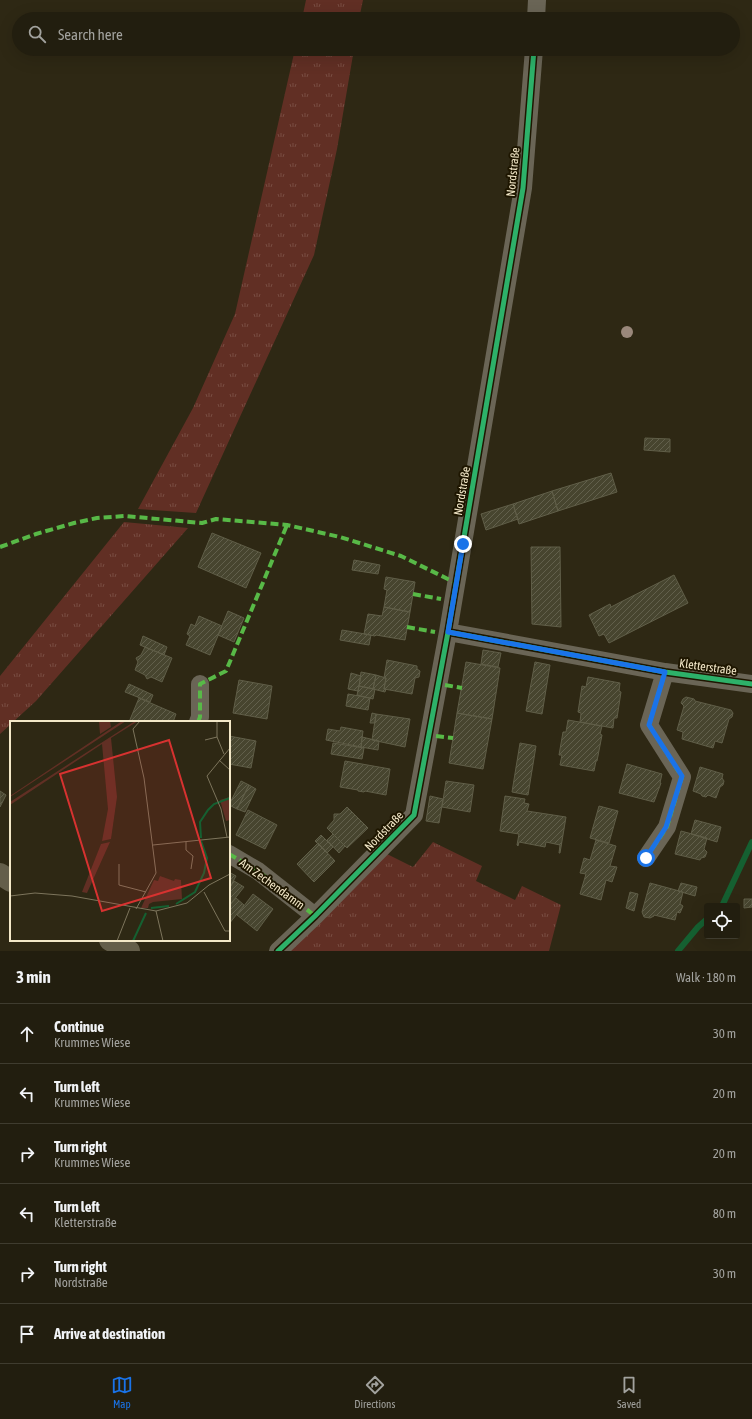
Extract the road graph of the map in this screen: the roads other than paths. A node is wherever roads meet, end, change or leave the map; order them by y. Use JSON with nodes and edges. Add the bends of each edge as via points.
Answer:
{"nodes":[{"id":1,"x":537,"y":0,"type":"edge"},
{"id":2,"x":536,"y":12,"type":"edge"},
{"id":3,"x":533,"y":56,"type":"edge"},
{"id":4,"x":448,"y":632,"type":"junction"},
{"id":5,"x":665,"y":672,"type":"junction"},
{"id":6,"x":749,"y":683,"type":"edge"},
{"id":7,"x":200,"y":684,"type":"dead end"},
{"id":8,"x":198,"y":721,"type":"edge"},
{"id":9,"x":230,"y":855,"type":"edge"},
{"id":10,"x":646,"y":858,"type":"dead end"},
{"id":11,"x":0,"y":874,"type":"edge"},
{"id":12,"x":10,"y":880,"type":"edge"},
{"id":13,"x":315,"y":916,"type":"junction"},
{"id":14,"x":112,"y":941,"type":"edge"},
{"id":15,"x":128,"y":951,"type":"edge"},
{"id":16,"x":278,"y":951,"type":"edge"}],
"edges":[{"from":1,"to":2,"type":"street"},
{"from":3,"to":4,"type":"street","name":"Nordstraße","via":[[523,188]]},
{"from":4,"to":5,"type":"street","name":"Kletterstraße"},
{"from":4,"to":13,"type":"street","name":"Nordstraße","via":[[414,815]]},
{"from":5,"to":6,"type":"street","name":"Kletterstraße"},
{"from":5,"to":10,"type":"street","via":[[649,725],[682,776],[666,827]]},
{"from":7,"to":8,"type":"street"},
{"from":9,"to":13,"type":"street","name":"Am Zechendamm","via":[[258,871]]},
{"from":11,"to":12,"type":"main road"},
{"from":13,"to":16,"type":"street","name":"Nordstraße"},
{"from":14,"to":15,"type":"main road"}]}
